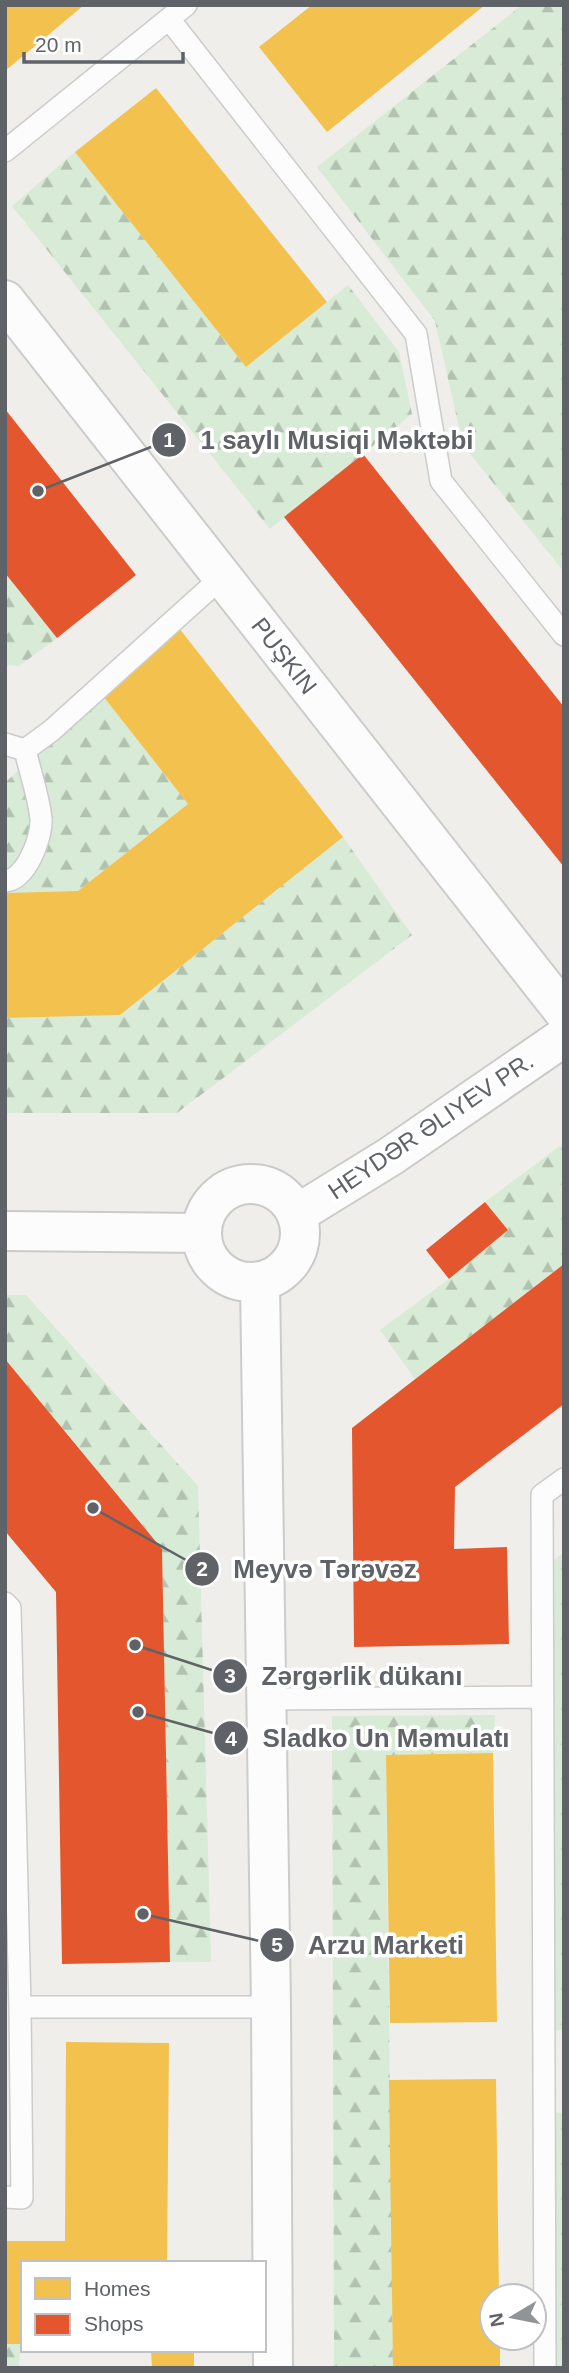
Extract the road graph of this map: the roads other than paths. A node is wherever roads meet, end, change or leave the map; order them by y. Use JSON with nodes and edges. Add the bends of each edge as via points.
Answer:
{"nodes":[{"id":1,"x":186,"y":5,"type":"edge"},
{"id":2,"x":169,"y":19,"type":"junction"},
{"id":3,"x":5,"y":151,"type":"edge"},
{"id":4,"x":5,"y":300,"type":"edge"},
{"id":5,"x":222,"y":577,"type":"junction"},
{"id":6,"x":564,"y":635,"type":"edge"},
{"id":7,"x":15,"y":747,"type":"edge"},
{"id":8,"x":5,"y":881,"type":"edge"},
{"id":9,"x":564,"y":1012,"type":"edge"},
{"id":10,"x":564,"y":1037,"type":"edge"},
{"id":11,"x":297,"y":1214,"type":"junction"},
{"id":12,"x":5,"y":1231,"type":"edge"},
{"id":13,"x":202,"y":1233,"type":"junction"},
{"id":14,"x":260,"y":1283,"type":"junction"},
{"id":15,"x":564,"y":1479,"type":"edge"},
{"id":16,"x":5,"y":1603,"type":"edge"},
{"id":17,"x":543,"y":1697,"type":"junction"},
{"id":18,"x":267,"y":1699,"type":"junction"},
{"id":19,"x":20,"y":2007,"type":"junction"},
{"id":20,"x":271,"y":2007,"type":"junction"},
{"id":21,"x":554,"y":2086,"type":"edge"},
{"id":22,"x":5,"y":2197,"type":"edge"},
{"id":23,"x":273,"y":2368,"type":"edge"},
{"id":24,"x":545,"y":2368,"type":"edge"}],
"edges":[{"from":1,"to":2,"type":"lane"},
{"from":2,"to":3,"type":"lane"},
{"from":2,"to":6,"type":"lane","via":[[416,334],[442,481]]},
{"from":4,"to":5,"type":"street","name":"PUŞKIN"},
{"from":5,"to":7,"type":"lane","via":[[51,731]]},
{"from":5,"to":9,"type":"street","name":"PUŞKIN"},
{"from":7,"to":8,"type":"lane","via":[[41,821],[29,863],[22,873]]},
{"from":10,"to":11,"type":"street","name":"HEYDƏR ƏLIYEV PR.","via":[[391,1156]]},
{"from":11,"to":13,"type":"street","via":[[273,1189],[241,1185],[217,1197],[208,1209]]},
{"from":11,"to":14,"type":"street","via":[[301,1228],[296,1255],[289,1267]]},
{"from":12,"to":13,"type":"street"},
{"from":13,"to":14,"type":"street","via":[[214,1267],[243,1283]]},
{"from":14,"to":18,"type":"street"},
{"from":15,"to":17,"type":"lane","via":[[542,1495]]},
{"from":16,"to":19,"type":"lane","via":[[10,1608]]},
{"from":17,"to":18,"type":"lane"},
{"from":17,"to":21,"type":"lane"},
{"from":18,"to":20,"type":"street"},
{"from":19,"to":20,"type":"lane"},
{"from":19,"to":22,"type":"lane","via":[[22,2198]]},
{"from":20,"to":23,"type":"street"},
{"from":21,"to":24,"type":"lane"}]}
